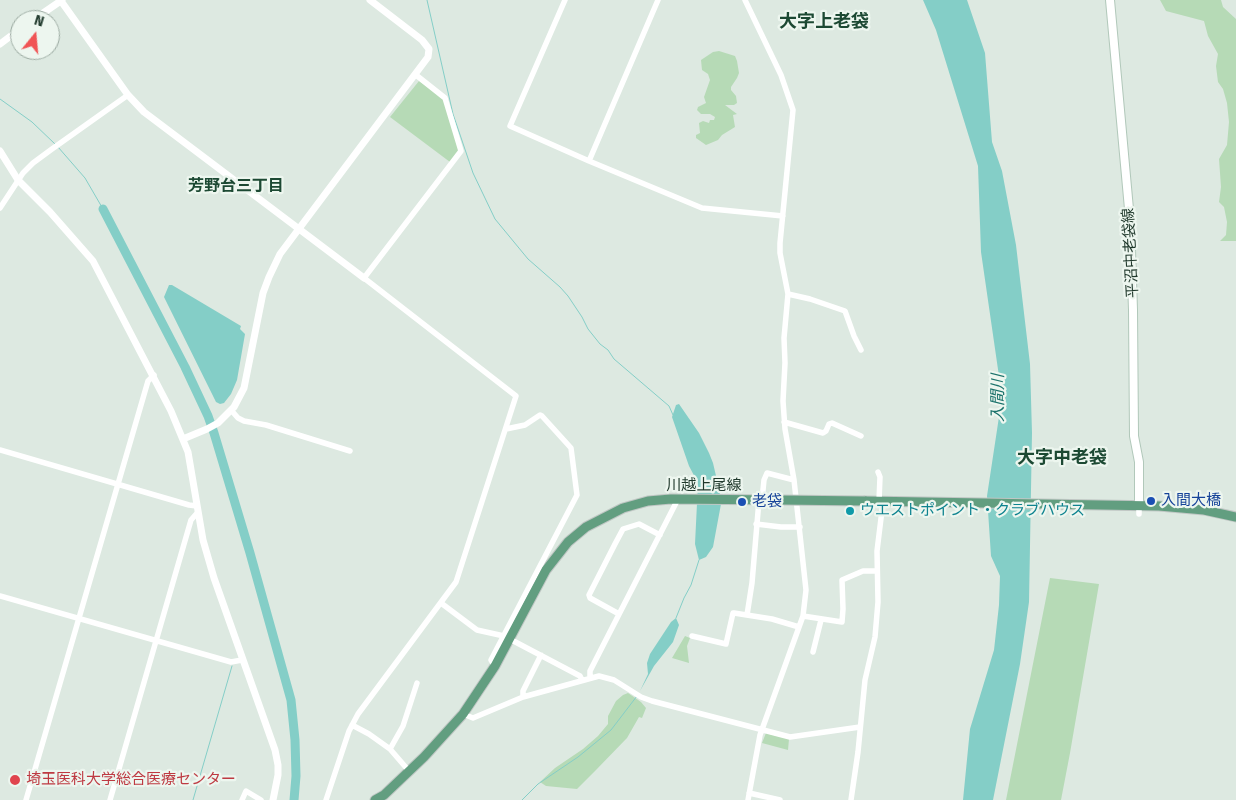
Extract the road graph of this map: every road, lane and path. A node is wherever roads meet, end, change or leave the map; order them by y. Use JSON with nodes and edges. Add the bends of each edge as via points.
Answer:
{"nodes":[{"id":1,"x":61,"y":0,"type":"edge"},
{"id":2,"x":370,"y":0,"type":"edge"},
{"id":3,"x":565,"y":0,"type":"edge"},
{"id":4,"x":658,"y":0,"type":"edge"},
{"id":5,"x":745,"y":0,"type":"edge"},
{"id":6,"x":1110,"y":0,"type":"edge"},
{"id":7,"x":47,"y":10,"type":"edge"},
{"id":8,"x":416,"y":75,"type":"junction"},
{"id":9,"x":128,"y":95,"type":"junction"},
{"id":10,"x":0,"y":151,"type":"edge"},
{"id":11,"x":589,"y":160,"type":"junction"},
{"id":12,"x":18,"y":180,"type":"junction"},
{"id":13,"x":0,"y":208,"type":"edge"},
{"id":14,"x":783,"y":216,"type":"junction"},
{"id":15,"x":298,"y":230,"type":"junction"},
{"id":16,"x":364,"y":278,"type":"junction"},
{"id":17,"x":788,"y":294,"type":"junction"},
{"id":18,"x":861,"y":350,"type":"dead end"},
{"id":19,"x":154,"y":375,"type":"junction"},
{"id":20,"x":231,"y":410,"type":"junction"},
{"id":21,"x":784,"y":422,"type":"junction"},
{"id":22,"x":506,"y":429,"type":"junction"},
{"id":23,"x":861,"y":436,"type":"dead end"},
{"id":24,"x":183,"y":439,"type":"junction"},
{"id":25,"x":0,"y":450,"type":"edge"},
{"id":26,"x":350,"y":451,"type":"dead end"},
{"id":27,"x":878,"y":472,"type":"dead end"},
{"id":28,"x":794,"y":480,"type":"junction"},
{"id":29,"x":118,"y":484,"type":"junction"},
{"id":30,"x":678,"y":499,"type":"junction"},
{"id":31,"x":761,"y":500,"type":"junction"},
{"id":32,"x":883,"y":502,"type":"junction"},
{"id":33,"x":1137,"y":508,"type":"junction"},
{"id":34,"x":198,"y":509,"type":"junction"},
{"id":35,"x":1236,"y":517,"type":"edge"},
{"id":36,"x":756,"y":524,"type":"junction"},
{"id":37,"x":800,"y":527,"type":"junction"},
{"id":38,"x":660,"y":535,"type":"junction"},
{"id":39,"x":877,"y":570,"type":"junction"},
{"id":40,"x":0,"y":596,"type":"edge"},
{"id":41,"x":441,"y":603,"type":"junction"},
{"id":42,"x":619,"y":614,"type":"junction"},
{"id":43,"x":747,"y":615,"type":"junction"},
{"id":44,"x":803,"y":616,"type":"junction"},
{"id":45,"x":80,"y":619,"type":"junction"},
{"id":46,"x":821,"y":620,"type":"junction"},
{"id":47,"x":800,"y":627,"type":"junction"},
{"id":48,"x":692,"y":636,"type":"dead end"},
{"id":49,"x":507,"y":637,"type":"junction"},
{"id":50,"x":156,"y":641,"type":"junction"},
{"id":51,"x":813,"y":652,"type":"dead end"},
{"id":52,"x":541,"y":656,"type":"junction"},
{"id":53,"x":242,"y":660,"type":"junction"},
{"id":54,"x":590,"y":678,"type":"junction"},
{"id":55,"x":582,"y":680,"type":"junction"},
{"id":56,"x":417,"y":683,"type":"dead end"},
{"id":57,"x":522,"y":697,"type":"junction"},
{"id":58,"x":463,"y":714,"type":"junction"},
{"id":59,"x":352,"y":724,"type":"junction"},
{"id":60,"x":860,"y":727,"type":"junction"},
{"id":61,"x":763,"y":728,"type":"junction"},
{"id":62,"x":390,"y":750,"type":"junction"},
{"id":63,"x":409,"y":771,"type":"junction"},
{"id":64,"x":749,"y":797,"type":"edge"},
{"id":65,"x":26,"y":800,"type":"edge"},
{"id":66,"x":110,"y":800,"type":"edge"},
{"id":67,"x":242,"y":800,"type":"edge"},
{"id":68,"x":261,"y":800,"type":"edge"},
{"id":69,"x":273,"y":800,"type":"edge"},
{"id":70,"x":326,"y":800,"type":"edge"},
{"id":71,"x":375,"y":800,"type":"edge"},
{"id":72,"x":780,"y":800,"type":"edge"},
{"id":73,"x":851,"y":800,"type":"edge"}],
"edges":[{"from":1,"to":7,"type":"street"},
{"from":1,"to":9,"type":"street"},
{"from":2,"to":8,"type":"street","via":[[429,49],[428,57]]},
{"from":3,"to":11,"type":"street","via":[[510,126]]},
{"from":4,"to":11,"type":"street"},
{"from":5,"to":14,"type":"street","via":[[781,75],[793,110]]},
{"from":6,"to":33,"type":"main road","name":"平沼中老袋線","via":[[1130,220],[1134,436],[1139,462]]},
{"from":8,"to":15,"type":"street"},
{"from":8,"to":16,"type":"street","via":[[445,98],[461,151]]},
{"from":9,"to":12,"type":"street","via":[[44,154]]},
{"from":9,"to":15,"type":"street","via":[[156,122]]},
{"from":10,"to":12,"type":"street"},
{"from":11,"to":14,"type":"street","via":[[702,208]]},
{"from":12,"to":13,"type":"street"},
{"from":12,"to":19,"type":"street","via":[[93,261]]},
{"from":14,"to":17,"type":"street","via":[[780,253]]},
{"from":15,"to":16,"type":"street"},
{"from":15,"to":20,"type":"street","via":[[269,276],[259,307],[244,388]]},
{"from":16,"to":22,"type":"street","via":[[515,394]]},
{"from":17,"to":18,"type":"street","via":[[845,311]]},
{"from":17,"to":21,"type":"street","via":[[784,338]]},
{"from":19,"to":24,"type":"street"},
{"from":19,"to":29,"type":"street","via":[[148,382]]},
{"from":20,"to":24,"type":"street","via":[[217,424]]},
{"from":20,"to":26,"type":"street","via":[[244,421]]},
{"from":21,"to":23,"type":"street","via":[[823,433],[832,423]]},
{"from":21,"to":28,"type":"street"},
{"from":22,"to":41,"type":"street","via":[[456,582]]},
{"from":22,"to":49,"type":"street","via":[[525,425],[542,416],[571,448],[577,495]]},
{"from":24,"to":34,"type":"street"},
{"from":25,"to":29,"type":"street"},
{"from":27,"to":32,"type":"street"},
{"from":28,"to":31,"type":"street","via":[[767,473]]},
{"from":28,"to":37,"type":"street"},
{"from":29,"to":34,"type":"street"},
{"from":29,"to":45,"type":"street"},
{"from":30,"to":31,"type":"main road","name":"川越上尾線"},
{"from":30,"to":38,"type":"street"},
{"from":30,"to":49,"type":"main road","name":"川越上尾線","via":[[648,501],[624,508],[577,534],[546,570]]},
{"from":31,"to":32,"type":"main road","name":"川越上尾線","bridge":true},
{"from":31,"to":36,"type":"street"},
{"from":32,"to":33,"type":"main road","name":"川越上尾線"},
{"from":32,"to":39,"type":"street"},
{"from":33,"to":35,"type":"main road","name":"川越上尾線","via":[[1188,508]]},
{"from":34,"to":50,"type":"street","via":[[191,520]]},
{"from":34,"to":53,"type":"street","via":[[208,559]]},
{"from":36,"to":37,"type":"street"},
{"from":36,"to":43,"type":"street"},
{"from":37,"to":44,"type":"street","via":[[806,590]]},
{"from":38,"to":42,"type":"street"},
{"from":38,"to":42,"type":"street","via":[[639,524],[623,529],[615,544],[589,595]]},
{"from":39,"to":46,"type":"street","via":[[863,571],[842,580],[842,622]]},
{"from":39,"to":60,"type":"street","via":[[875,637],[865,680]]},
{"from":40,"to":45,"type":"street"},
{"from":41,"to":49,"type":"street","via":[[477,630]]},
{"from":41,"to":59,"type":"street"},
{"from":42,"to":54,"type":"street","via":[[590,671]]},
{"from":43,"to":47,"type":"street"},
{"from":43,"to":48,"type":"street","via":[[733,614],[726,644]]},
{"from":44,"to":46,"type":"street"},
{"from":44,"to":47,"type":"street"},
{"from":45,"to":50,"type":"street"},
{"from":45,"to":65,"type":"street"},
{"from":46,"to":51,"type":"street"},
{"from":47,"to":61,"type":"street"},
{"from":49,"to":52,"type":"street"},
{"from":49,"to":58,"type":"main road","name":"川越上尾線","via":[[495,666]]},
{"from":50,"to":53,"type":"street","via":[[231,662]]},
{"from":50,"to":66,"type":"street"},
{"from":52,"to":55,"type":"street"},
{"from":52,"to":57,"type":"street"},
{"from":53,"to":69,"type":"street","via":[[275,750],[278,765]]},
{"from":54,"to":55,"type":"street"},
{"from":54,"to":61,"type":"street","via":[[608,677],[652,701]]},
{"from":55,"to":57,"type":"street"},
{"from":56,"to":62,"type":"street"},
{"from":57,"to":58,"type":"street","via":[[473,718]]},
{"from":58,"to":63,"type":"main road","name":"川越上尾線"},
{"from":59,"to":62,"type":"street"},
{"from":59,"to":70,"type":"street"},
{"from":60,"to":61,"type":"street","via":[[790,737]]},
{"from":60,"to":73,"type":"street"},
{"from":61,"to":64,"type":"street"},
{"from":62,"to":63,"type":"street"},
{"from":63,"to":71,"type":"main road","name":"川越上尾線"},
{"from":64,"to":72,"type":"street"},
{"from":67,"to":68,"type":"street","via":[[246,791]]}]}
